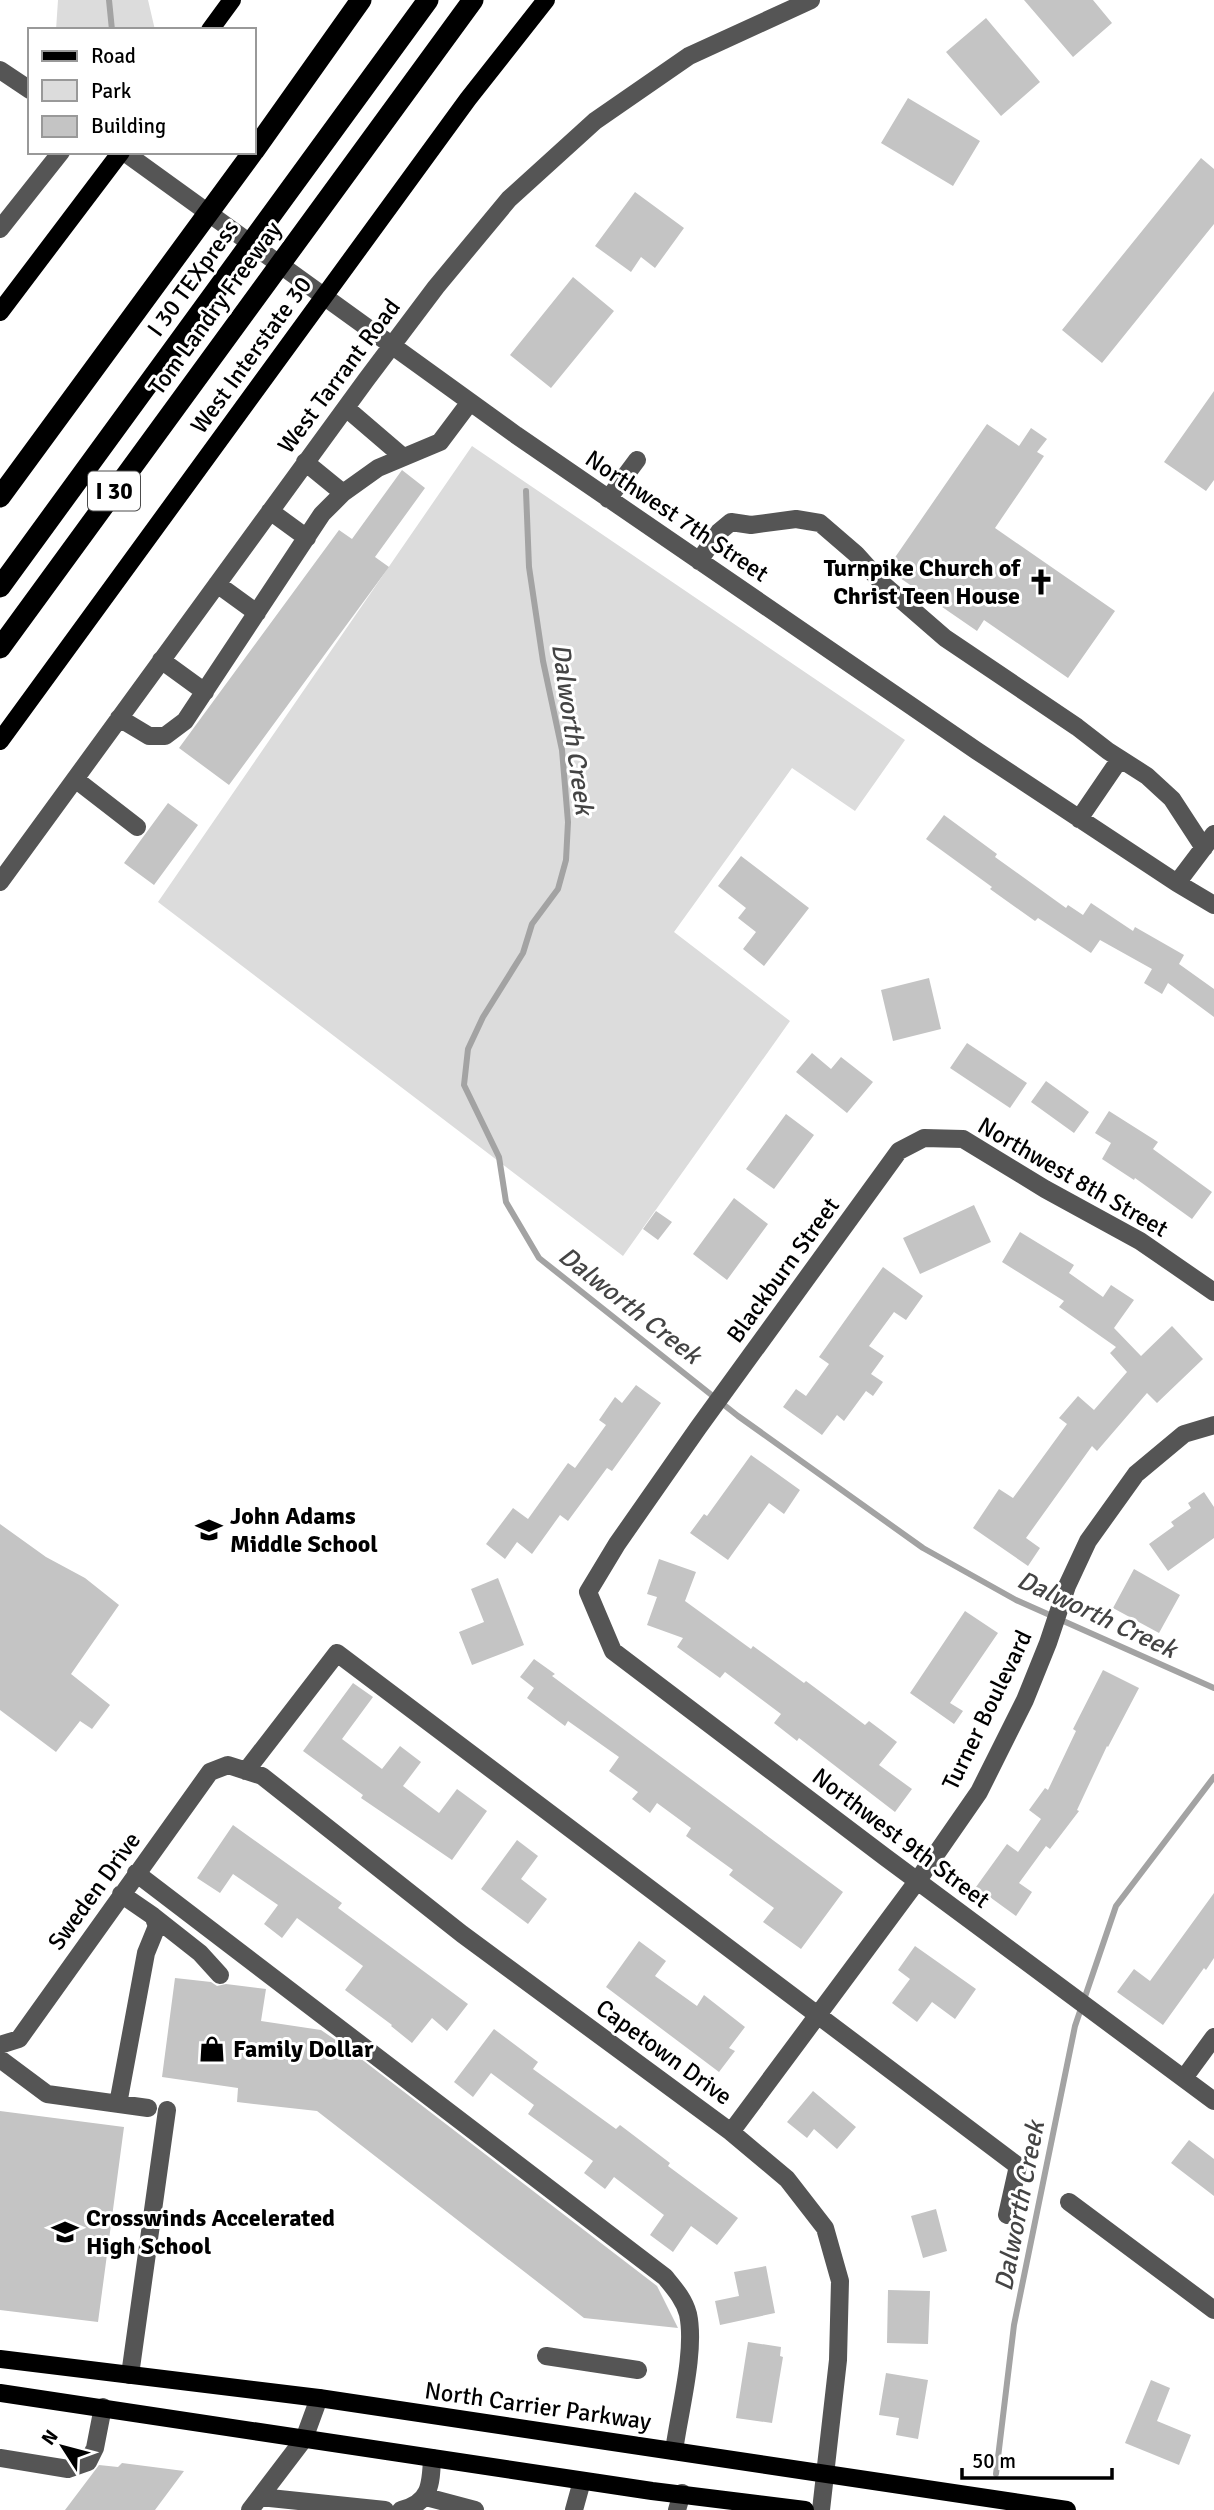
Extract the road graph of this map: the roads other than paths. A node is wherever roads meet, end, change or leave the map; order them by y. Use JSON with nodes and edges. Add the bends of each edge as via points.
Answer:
{"nodes":[{"id":1,"x":232,"y":0,"type":"edge"},
{"id":2,"x":361,"y":0,"type":"edge"},
{"id":3,"x":428,"y":0,"type":"edge"},
{"id":4,"x":473,"y":0,"type":"edge"},
{"id":5,"x":546,"y":0,"type":"edge"},
{"id":6,"x":811,"y":0,"type":"edge"},
{"id":7,"x":211,"y":28,"type":"edge"},
{"id":8,"x":0,"y":70,"type":"edge"},
{"id":9,"x":28,"y":89,"type":"edge"},
{"id":10,"x":256,"y":147,"type":"edge"},
{"id":11,"x":59,"y":154,"type":"edge"},
{"id":12,"x":120,"y":154,"type":"edge"},
{"id":13,"x":125,"y":154,"type":"edge"},
{"id":14,"x":251,"y":154,"type":"edge"},
{"id":15,"x":0,"y":229,"type":"edge"},
{"id":16,"x":0,"y":312,"type":"edge"},
{"id":17,"x":391,"y":346,"type":"junction"},
{"id":18,"x":470,"y":402,"type":"junction"},
{"id":19,"x":346,"y":408,"type":"junction"},
{"id":20,"x":402,"y":456,"type":"junction"},
{"id":21,"x":637,"y":460,"type":"dead end"},
{"id":22,"x":305,"y":463,"type":"junction"},
{"id":23,"x":343,"y":493,"type":"junction"},
{"id":24,"x":0,"y":497,"type":"edge"},
{"id":25,"x":608,"y":499,"type":"junction"},
{"id":26,"x":270,"y":511,"type":"junction"},
{"id":27,"x":307,"y":538,"type":"junction"},
{"id":28,"x":699,"y":561,"type":"junction"},
{"id":29,"x":217,"y":583,"type":"junction"},
{"id":30,"x":0,"y":587,"type":"edge"},
{"id":31,"x":257,"y":613,"type":"junction"},
{"id":32,"x":0,"y":648,"type":"edge"},
{"id":33,"x":162,"y":660,"type":"junction"},
{"id":34,"x":205,"y":692,"type":"junction"},
{"id":35,"x":119,"y":718,"type":"junction"},
{"id":36,"x":0,"y":741,"type":"edge"},
{"id":37,"x":1120,"y":759,"type":"junction"},
{"id":38,"x":75,"y":779,"type":"junction"},
{"id":39,"x":1079,"y":819,"type":"junction"},
{"id":40,"x":137,"y":827,"type":"dead end"},
{"id":41,"x":1209,"y":841,"type":"edge"},
{"id":42,"x":0,"y":882,"type":"edge"},
{"id":43,"x":1177,"y":883,"type":"junction"},
{"id":44,"x":1214,"y":905,"type":"edge"},
{"id":45,"x":899,"y":1151,"type":"joint"},
{"id":46,"x":1214,"y":1292,"type":"edge"},
{"id":47,"x":1214,"y":1424,"type":"edge"},
{"id":48,"x":588,"y":1592,"type":"joint"},
{"id":49,"x":228,"y":1765,"type":"joint"},
{"id":50,"x":246,"y":1771,"type":"junction"},
{"id":51,"x":136,"y":1873,"type":"junction"},
{"id":52,"x":918,"y":1880,"type":"junction"},
{"id":53,"x":121,"y":1895,"type":"junction"},
{"id":54,"x":153,"y":1916,"type":"junction"},
{"id":55,"x":220,"y":1975,"type":"dead end"},
{"id":56,"x":818,"y":2016,"type":"junction"},
{"id":57,"x":1214,"y":2037,"type":"edge"},
{"id":58,"x":0,"y":2045,"type":"edge"},
{"id":59,"x":0,"y":2059,"type":"edge"},
{"id":60,"x":1184,"y":2078,"type":"junction"},
{"id":61,"x":1214,"y":2101,"type":"edge"},
{"id":62,"x":118,"y":2104,"type":"junction"},
{"id":63,"x":148,"y":2108,"type":"dead end"},
{"id":64,"x":167,"y":2110,"type":"dead end"},
{"id":65,"x":731,"y":2133,"type":"junction"},
{"id":66,"x":1069,"y":2202,"type":"dead end"},
{"id":67,"x":1007,"y":2215,"type":"dead end"},
{"id":68,"x":1214,"y":2310,"type":"edge"},
{"id":69,"x":546,"y":2357,"type":"dead end"},
{"id":70,"x":0,"y":2359,"type":"edge"},
{"id":71,"x":638,"y":2370,"type":"dead end"},
{"id":72,"x":130,"y":2375,"type":"junction"},
{"id":73,"x":0,"y":2393,"type":"edge"},
{"id":74,"x":319,"y":2398,"type":"junction"},
{"id":75,"x":103,"y":2407,"type":"junction"},
{"id":76,"x":304,"y":2439,"type":"junction"},
{"id":77,"x":674,"y":2451,"type":"junction"},
{"id":78,"x":0,"y":2458,"type":"edge"},
{"id":79,"x":432,"y":2458,"type":"junction"},
{"id":80,"x":826,"y":2475,"type":"junction"},
{"id":81,"x":582,"y":2481,"type":"junction"},
{"id":82,"x":426,"y":2497,"type":"junction"},
{"id":83,"x":679,"y":2502,"type":"edge"},
{"id":84,"x":255,"y":2503,"type":"edge"},
{"id":85,"x":407,"y":2509,"type":"edge"},
{"id":86,"x":462,"y":2509,"type":"edge"},
{"id":87,"x":384,"y":2510,"type":"edge"},
{"id":88,"x":574,"y":2510,"type":"edge"},
{"id":89,"x":804,"y":2510,"type":"edge"},
{"id":90,"x":821,"y":2510,"type":"edge"},
{"id":91,"x":1067,"y":2510,"type":"edge"}],
"edges":[{"from":1,"to":7,"type":"main road"},
{"from":2,"to":10,"type":"highway"},
{"from":3,"to":30,"type":"highway","name":"I 30 TEXpress"},
{"from":4,"to":32,"type":"highway","name":"Tom Landry Freeway","number":"I 30"},
{"from":5,"to":36,"type":"main road","name":"West Interstate 30","via":[[468,99]]},
{"from":6,"to":17,"type":"street","name":"West Tarrant Road","via":[[689,56],[595,121],[509,199]]},
{"from":8,"to":9,"type":"street"},
{"from":11,"to":15,"type":"street"},
{"from":12,"to":16,"type":"main road"},
{"from":13,"to":17,"type":"street","name":"Northwest 7th Street"},
{"from":14,"to":24,"type":"highway"},
{"from":17,"to":18,"type":"street","name":"Northwest 7th Street"},
{"from":17,"to":19,"type":"street","name":"West Tarrant Road"},
{"from":18,"to":20,"type":"street","via":[[440,442]]},
{"from":18,"to":25,"type":"street","name":"Northwest 7th Street"},
{"from":19,"to":20,"type":"street"},
{"from":19,"to":22,"type":"street","name":"West Tarrant Road"},
{"from":20,"to":23,"type":"street"},
{"from":21,"to":25,"type":"street"},
{"from":22,"to":23,"type":"street"},
{"from":22,"to":26,"type":"street","name":"West Tarrant Road"},
{"from":23,"to":27,"type":"street"},
{"from":25,"to":28,"type":"street","name":"Northwest 7th Street"},
{"from":26,"to":27,"type":"street"},
{"from":26,"to":29,"type":"street","name":"West Tarrant Road"},
{"from":27,"to":31,"type":"street"},
{"from":28,"to":37,"type":"street","via":[[731,522],[751,525],[796,519],[820,523],[945,638]]},
{"from":28,"to":39,"type":"street","name":"Northwest 7th Street"},
{"from":29,"to":31,"type":"street"},
{"from":29,"to":33,"type":"street","name":"West Tarrant Road"},
{"from":31,"to":34,"type":"street"},
{"from":33,"to":34,"type":"street"},
{"from":33,"to":35,"type":"street","name":"West Tarrant Road"},
{"from":34,"to":35,"type":"street","via":[[185,721],[165,736],[149,736]]},
{"from":35,"to":38,"type":"street","name":"West Tarrant Road"},
{"from":37,"to":39,"type":"street"},
{"from":37,"to":41,"type":"street","via":[[1147,775]]},
{"from":38,"to":40,"type":"street"},
{"from":38,"to":42,"type":"street","name":"West Tarrant Road"},
{"from":39,"to":43,"type":"street","name":"Northwest 7th Street"},
{"from":41,"to":43,"type":"street"},
{"from":43,"to":44,"type":"street","name":"Northwest 7th Street"},
{"from":45,"to":46,"type":"street","name":"Northwest 8th Street","via":[[924,1139],[963,1139],[1140,1241]]},
{"from":45,"to":48,"type":"street","name":"Blackburn Street","via":[[698,1427]]},
{"from":47,"to":52,"type":"street","name":"Turner Boulevard","via":[[1184,1434],[1136,1474],[1088,1541],[1025,1700],[979,1792]]},
{"from":48,"to":52,"type":"street","name":"Northwest 9th Street","via":[[613,1651]]},
{"from":49,"to":50,"type":"street","name":"Capetown Drive"},
{"from":49,"to":51,"type":"street","name":"Sweden Drive","via":[[210,1772]]},
{"from":50,"to":56,"type":"street","via":[[337,1653]]},
{"from":50,"to":65,"type":"street","name":"Capetown Drive","via":[[262,1776],[463,1934]]},
{"from":51,"to":53,"type":"street","name":"Sweden Drive"},
{"from":51,"to":77,"type":"street","via":[[665,2277],[688,2313],[690,2345]]},
{"from":52,"to":56,"type":"street","name":"Turner Boulevard"},
{"from":52,"to":60,"type":"street","name":"Northwest 9th Street"},
{"from":53,"to":54,"type":"street"},
{"from":53,"to":58,"type":"street","name":"Sweden Drive","via":[[19,2039]]},
{"from":54,"to":55,"type":"street"},
{"from":54,"to":62,"type":"street","via":[[157,1926],[146,1953]]},
{"from":56,"to":65,"type":"street","name":"Turner Boulevard"},
{"from":56,"to":67,"type":"street","via":[[1018,2166]]},
{"from":57,"to":60,"type":"street"},
{"from":59,"to":62,"type":"street","via":[[47,2094]]},
{"from":60,"to":61,"type":"street","name":"Northwest 9th Street"},
{"from":62,"to":63,"type":"street"},
{"from":64,"to":72,"type":"street"},
{"from":65,"to":80,"type":"street","name":"Capetown Drive","via":[[787,2179],[825,2228],[840,2281],[838,2360]]},
{"from":66,"to":68,"type":"street"},
{"from":69,"to":71,"type":"street"},
{"from":70,"to":72,"type":"main road","name":"North Carrier Parkway"},
{"from":72,"to":74,"type":"main road","name":"North Carrier Parkway"},
{"from":73,"to":75,"type":"main road"},
{"from":74,"to":76,"type":"street"},
{"from":74,"to":77,"type":"main road","name":"North Carrier Parkway"},
{"from":75,"to":76,"type":"main road"},
{"from":75,"to":78,"type":"street","via":[[88,2462],[68,2469]]},
{"from":76,"to":79,"type":"main road"},
{"from":76,"to":84,"type":"street"},
{"from":77,"to":80,"type":"main road","name":"North Carrier Parkway"},
{"from":79,"to":81,"type":"main road"},
{"from":79,"to":82,"type":"street"},
{"from":80,"to":90,"type":"street","name":"Capetown Drive"},
{"from":80,"to":91,"type":"main road","name":"North Carrier Parkway"},
{"from":81,"to":83,"type":"main road"},
{"from":81,"to":88,"type":"street"},
{"from":82,"to":85,"type":"street"},
{"from":82,"to":86,"type":"street"},
{"from":83,"to":89,"type":"main road"},
{"from":84,"to":87,"type":"street","via":[[333,2503]]}]}
